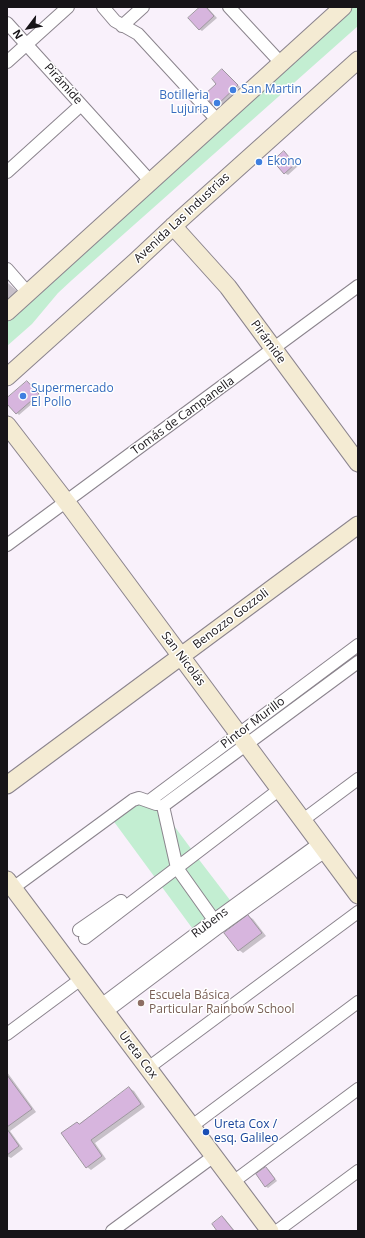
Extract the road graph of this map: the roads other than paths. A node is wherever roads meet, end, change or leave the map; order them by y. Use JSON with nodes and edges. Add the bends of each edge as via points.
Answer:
{"nodes":[{"id":1,"x":68,"y":7,"type":"edge"},
{"id":2,"x":103,"y":7,"type":"edge"},
{"id":3,"x":143,"y":7,"type":"edge"},
{"id":4,"x":229,"y":7,"type":"edge"},
{"id":5,"x":343,"y":7,"type":"edge"},
{"id":6,"x":7,"y":22,"type":"edge"},
{"id":7,"x":122,"y":26,"type":"junction"},
{"id":8,"x":26,"y":44,"type":"junction"},
{"id":9,"x":358,"y":60,"type":"edge"},
{"id":10,"x":7,"y":62,"type":"edge"},
{"id":11,"x":281,"y":63,"type":"junction"},
{"id":12,"x":81,"y":105,"type":"junction"},
{"id":13,"x":218,"y":121,"type":"junction"},
{"id":14,"x":7,"y":172,"type":"edge"},
{"id":15,"x":151,"y":182,"type":"junction"},
{"id":16,"x":173,"y":226,"type":"junction"},
{"id":17,"x":7,"y":269,"type":"edge"},
{"id":18,"x":358,"y":286,"type":"edge"},
{"id":19,"x":28,"y":293,"type":"junction"},
{"id":20,"x":7,"y":312,"type":"edge"},
{"id":21,"x":273,"y":349,"type":"junction"},
{"id":22,"x":7,"y":377,"type":"edge"},
{"id":23,"x":7,"y":425,"type":"edge"},
{"id":24,"x":358,"y":463,"type":"edge"},
{"id":25,"x":66,"y":502,"type":"junction"},
{"id":26,"x":358,"y":525,"type":"edge"},
{"id":27,"x":7,"y":545,"type":"edge"},
{"id":28,"x":358,"y":644,"type":"edge"},
{"id":29,"x":181,"y":656,"type":"junction"},
{"id":30,"x":358,"y":662,"type":"edge"},
{"id":31,"x":242,"y":739,"type":"junction"},
{"id":32,"x":358,"y":779,"type":"edge"},
{"id":33,"x":7,"y":785,"type":"edge"},
{"id":34,"x":280,"y":789,"type":"junction"},
{"id":35,"x":149,"y":801,"type":"junction"},
{"id":36,"x":163,"y":806,"type":"junction"},
{"id":37,"x":303,"y":820,"type":"junction"},
{"id":38,"x":322,"y":847,"type":"junction"},
{"id":39,"x":176,"y":866,"type":"junction"},
{"id":40,"x":10,"y":884,"type":"edge"},
{"id":41,"x":358,"y":895,"type":"edge"},
{"id":42,"x":358,"y":912,"type":"edge"},
{"id":43,"x":214,"y":920,"type":"junction"},
{"id":44,"x":82,"y":934,"type":"dead end"},
{"id":45,"x":81,"y":979,"type":"junction"},
{"id":46,"x":358,"y":1002,"type":"edge"},
{"id":47,"x":103,"y":1008,"type":"junction"},
{"id":48,"x":7,"y":1034,"type":"edge"},
{"id":49,"x":148,"y":1068,"type":"junction"},
{"id":50,"x":358,"y":1089,"type":"edge"},
{"id":51,"x":192,"y":1126,"type":"junction"},
{"id":52,"x":214,"y":1156,"type":"junction"},
{"id":53,"x":358,"y":1171,"type":"edge"},
{"id":54,"x":358,"y":1180,"type":"edge"},
{"id":55,"x":233,"y":1182,"type":"junction"},
{"id":56,"x":112,"y":1231,"type":"edge"},
{"id":57,"x":270,"y":1231,"type":"edge"},
{"id":58,"x":276,"y":1231,"type":"edge"},
{"id":59,"x":288,"y":1231,"type":"edge"}],
"edges":[{"from":1,"to":8,"type":"street"},
{"from":2,"to":7,"type":"street"},
{"from":3,"to":7,"type":"street"},
{"from":4,"to":11,"type":"street"},
{"from":5,"to":11,"type":"street"},
{"from":6,"to":8,"type":"street","name":"Pirámide"},
{"from":7,"to":13,"type":"street","via":[[138,34]]},
{"from":8,"to":10,"type":"street"},
{"from":8,"to":12,"type":"street","name":"Pirámide"},
{"from":9,"to":16,"type":"street","name":"Avenida Las Industrias"},
{"from":11,"to":13,"type":"street"},
{"from":12,"to":14,"type":"street"},
{"from":12,"to":15,"type":"street","name":"Pirámide"},
{"from":13,"to":15,"type":"street"},
{"from":15,"to":19,"type":"street"},
{"from":16,"to":21,"type":"street","name":"Pirámide","via":[[228,287]]},
{"from":16,"to":22,"type":"street","name":"Avenida Las Industrias"},
{"from":17,"to":19,"type":"street"},
{"from":18,"to":21,"type":"street","name":"Tomás de Campanella"},
{"from":19,"to":20,"type":"street"},
{"from":21,"to":24,"type":"street","name":"Pirámide"},
{"from":21,"to":25,"type":"street","name":"Tomás de Campanella"},
{"from":23,"to":25,"type":"street","name":"San Nicolás"},
{"from":25,"to":27,"type":"street","name":"Tomás de Campanella"},
{"from":25,"to":29,"type":"street","name":"San Nicolás"},
{"from":26,"to":29,"type":"street","name":"Benozzo Gozzoli"},
{"from":28,"to":31,"type":"street","name":"Pintor Murillo"},
{"from":29,"to":31,"type":"street","name":"San Nicolás"},
{"from":29,"to":33,"type":"street","name":"Benozzo Gozzoli"},
{"from":30,"to":31,"type":"street","name":"Pintor Murillo"},
{"from":31,"to":34,"type":"street","name":"San Nicolás"},
{"from":31,"to":35,"type":"street","name":"Pintor Murillo"},
{"from":31,"to":36,"type":"street","name":"Pintor Murillo"},
{"from":32,"to":37,"type":"street"},
{"from":34,"to":37,"type":"street","name":"San Nicolás"},
{"from":34,"to":39,"type":"street"},
{"from":35,"to":36,"type":"street"},
{"from":35,"to":40,"type":"street","via":[[139,798],[133,800]]},
{"from":36,"to":39,"type":"street"},
{"from":37,"to":38,"type":"street","name":"San Nicolás"},
{"from":38,"to":41,"type":"street","name":"San Nicolás"},
{"from":38,"to":43,"type":"street","name":"Rubens"},
{"from":38,"to":47,"type":"street","name":"Rubens","via":[[219,927]]},
{"from":39,"to":43,"type":"street"},
{"from":39,"to":44,"type":"street"},
{"from":40,"to":45,"type":"street","name":"Ureta Cox"},
{"from":42,"to":49,"type":"street"},
{"from":43,"to":47,"type":"street","name":"Rubens"},
{"from":45,"to":47,"type":"street","name":"Ureta Cox"},
{"from":45,"to":48,"type":"street"},
{"from":46,"to":51,"type":"street"},
{"from":47,"to":49,"type":"street","name":"Ureta Cox"},
{"from":49,"to":51,"type":"street","name":"Ureta Cox"},
{"from":50,"to":55,"type":"street"},
{"from":51,"to":52,"type":"street","name":"Ureta Cox"},
{"from":52,"to":55,"type":"street","name":"Ureta Cox"},
{"from":52,"to":56,"type":"street"},
{"from":53,"to":58,"type":"street"},
{"from":54,"to":59,"type":"street"},
{"from":55,"to":57,"type":"street","name":"Ureta Cox"}]}
